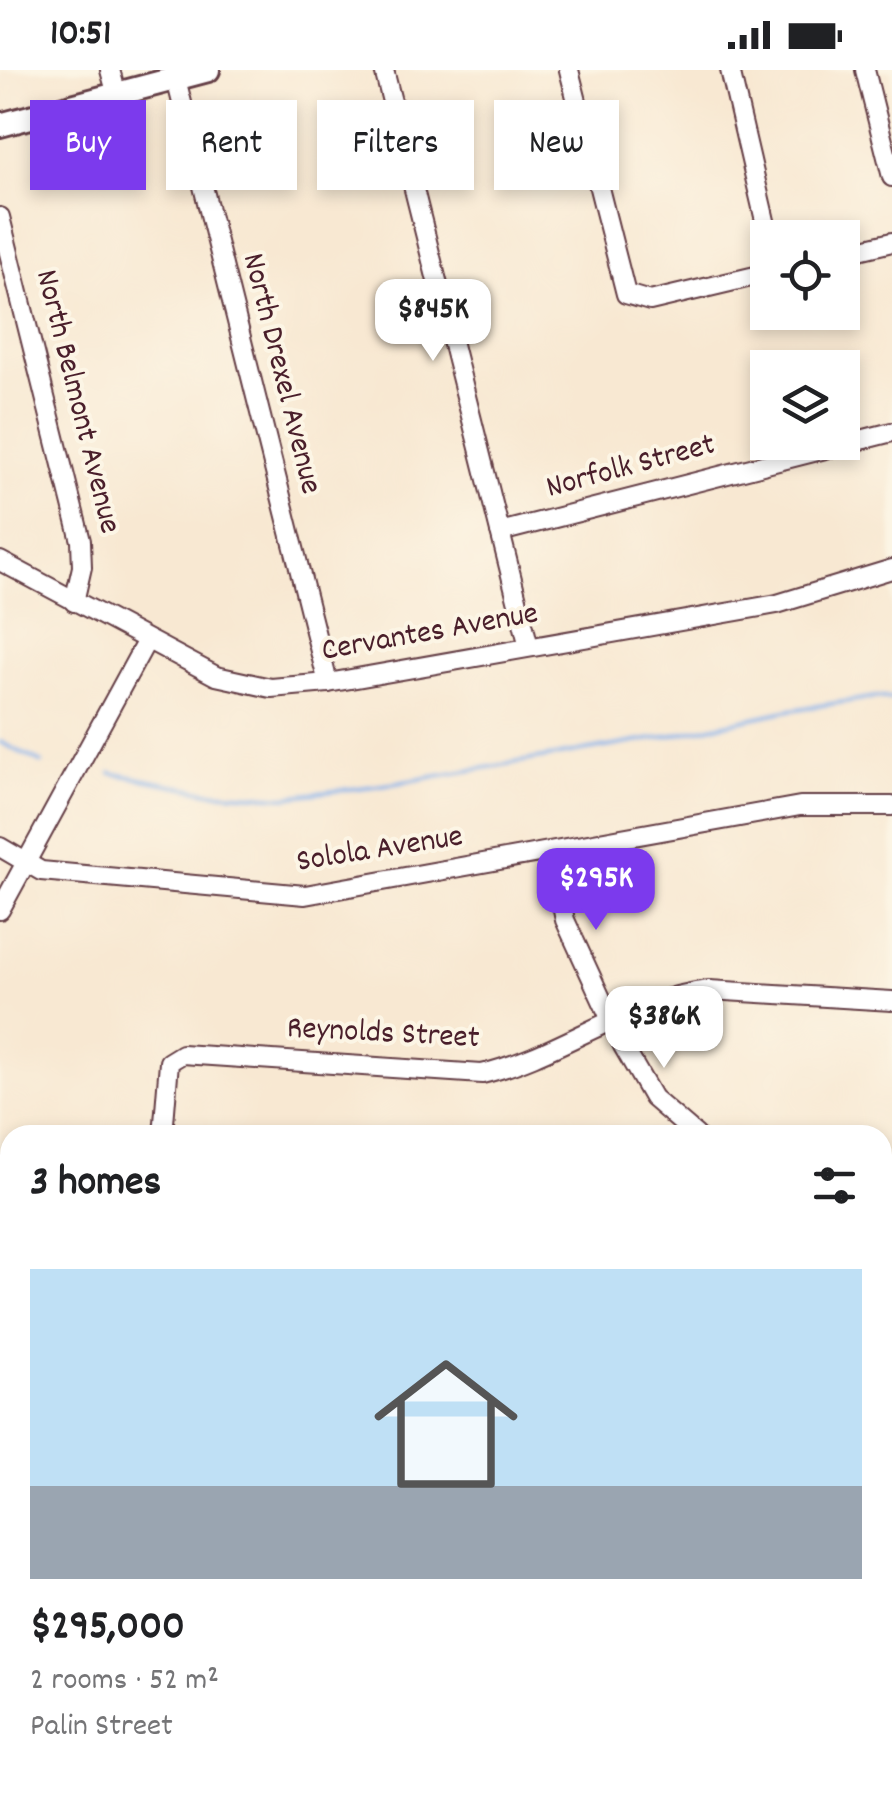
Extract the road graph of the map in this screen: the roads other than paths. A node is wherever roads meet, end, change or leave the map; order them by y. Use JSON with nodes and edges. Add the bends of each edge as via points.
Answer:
{"nodes":[{"id":1,"x":110,"y":70,"type":"edge"},
{"id":2,"x":208,"y":70,"type":"edge"},
{"id":3,"x":384,"y":70,"type":"edge"},
{"id":4,"x":569,"y":70,"type":"edge"},
{"id":5,"x":730,"y":70,"type":"edge"},
{"id":6,"x":865,"y":70,"type":"edge"},
{"id":7,"x":176,"y":79,"type":"junction"},
{"id":8,"x":118,"y":94,"type":"junction"},
{"id":9,"x":0,"y":125,"type":"edge"},
{"id":10,"x":891,"y":174,"type":"edge"},
{"id":11,"x":0,"y":217,"type":"edge"},
{"id":12,"x":765,"y":220,"type":"edge"},
{"id":13,"x":892,"y":242,"type":"edge"},
{"id":14,"x":860,"y":250,"type":"edge"},
{"id":15,"x":750,"y":277,"type":"edge"},
{"id":16,"x":892,"y":432,"type":"edge"},
{"id":17,"x":500,"y":532,"type":"junction"},
{"id":18,"x":0,"y":561,"type":"edge"},
{"id":19,"x":892,"y":569,"type":"edge"},
{"id":20,"x":74,"y":602,"type":"junction"},
{"id":21,"x":146,"y":642,"type":"junction"},
{"id":22,"x":529,"y":647,"type":"junction"},
{"id":23,"x":328,"y":683,"type":"junction"},
{"id":24,"x":892,"y":806,"type":"edge"},
{"id":25,"x":0,"y":846,"type":"edge"},
{"id":26,"x":551,"y":853,"type":"junction"},
{"id":27,"x":24,"y":864,"type":"junction"},
{"id":28,"x":0,"y":910,"type":"edge"},
{"id":29,"x":892,"y":1001,"type":"edge"},
{"id":30,"x":612,"y":1022,"type":"junction"},
{"id":31,"x":164,"y":1125,"type":"edge"},
{"id":32,"x":684,"y":1125,"type":"edge"},
{"id":33,"x":224,"y":1795,"type":"edge"},
{"id":34,"x":250,"y":1795,"type":"edge"}],
"edges":[{"from":1,"to":8,"type":"street"},
{"from":2,"to":7,"type":"main road"},
{"from":3,"to":17,"type":"street"},
{"from":4,"to":15,"type":"street","via":[[626,294],[650,301]]},
{"from":5,"to":12,"type":"street"},
{"from":6,"to":10,"type":"street"},
{"from":7,"to":8,"type":"main road"},
{"from":7,"to":23,"type":"street","name":"North Drexel Avenue"},
{"from":8,"to":9,"type":"main road"},
{"from":11,"to":20,"type":"street","name":"North Belmont Avenue","via":[[80,541]]},
{"from":13,"to":14,"type":"street"},
{"from":16,"to":17,"type":"street","name":"Norfolk Street"},
{"from":17,"to":22,"type":"street"},
{"from":18,"to":20,"type":"street","name":"Cervantes Avenue"},
{"from":19,"to":22,"type":"street","name":"Cervantes Avenue","via":[[778,604]]},
{"from":20,"to":21,"type":"street","name":"Cervantes Avenue"},
{"from":21,"to":23,"type":"street","name":"Cervantes Avenue","via":[[239,684]]},
{"from":21,"to":27,"type":"street"},
{"from":22,"to":23,"type":"street","name":"Cervantes Avenue"},
{"from":24,"to":26,"type":"street","name":"Solola Avenue","via":[[800,806]]},
{"from":25,"to":27,"type":"street","name":"Solola Avenue"},
{"from":26,"to":27,"type":"street","name":"Solola Avenue","via":[[305,896],[41,871]]},
{"from":26,"to":30,"type":"street","via":[[565,920]]},
{"from":27,"to":28,"type":"street"},
{"from":29,"to":30,"type":"street","name":"Reynolds Street","via":[[709,990],[651,1003]]},
{"from":30,"to":31,"type":"street","name":"Reynolds Street","via":[[482,1074],[182,1054],[169,1062]]},
{"from":30,"to":32,"type":"street","via":[[652,1098]]},
{"from":33,"to":34,"type":"street"}]}
